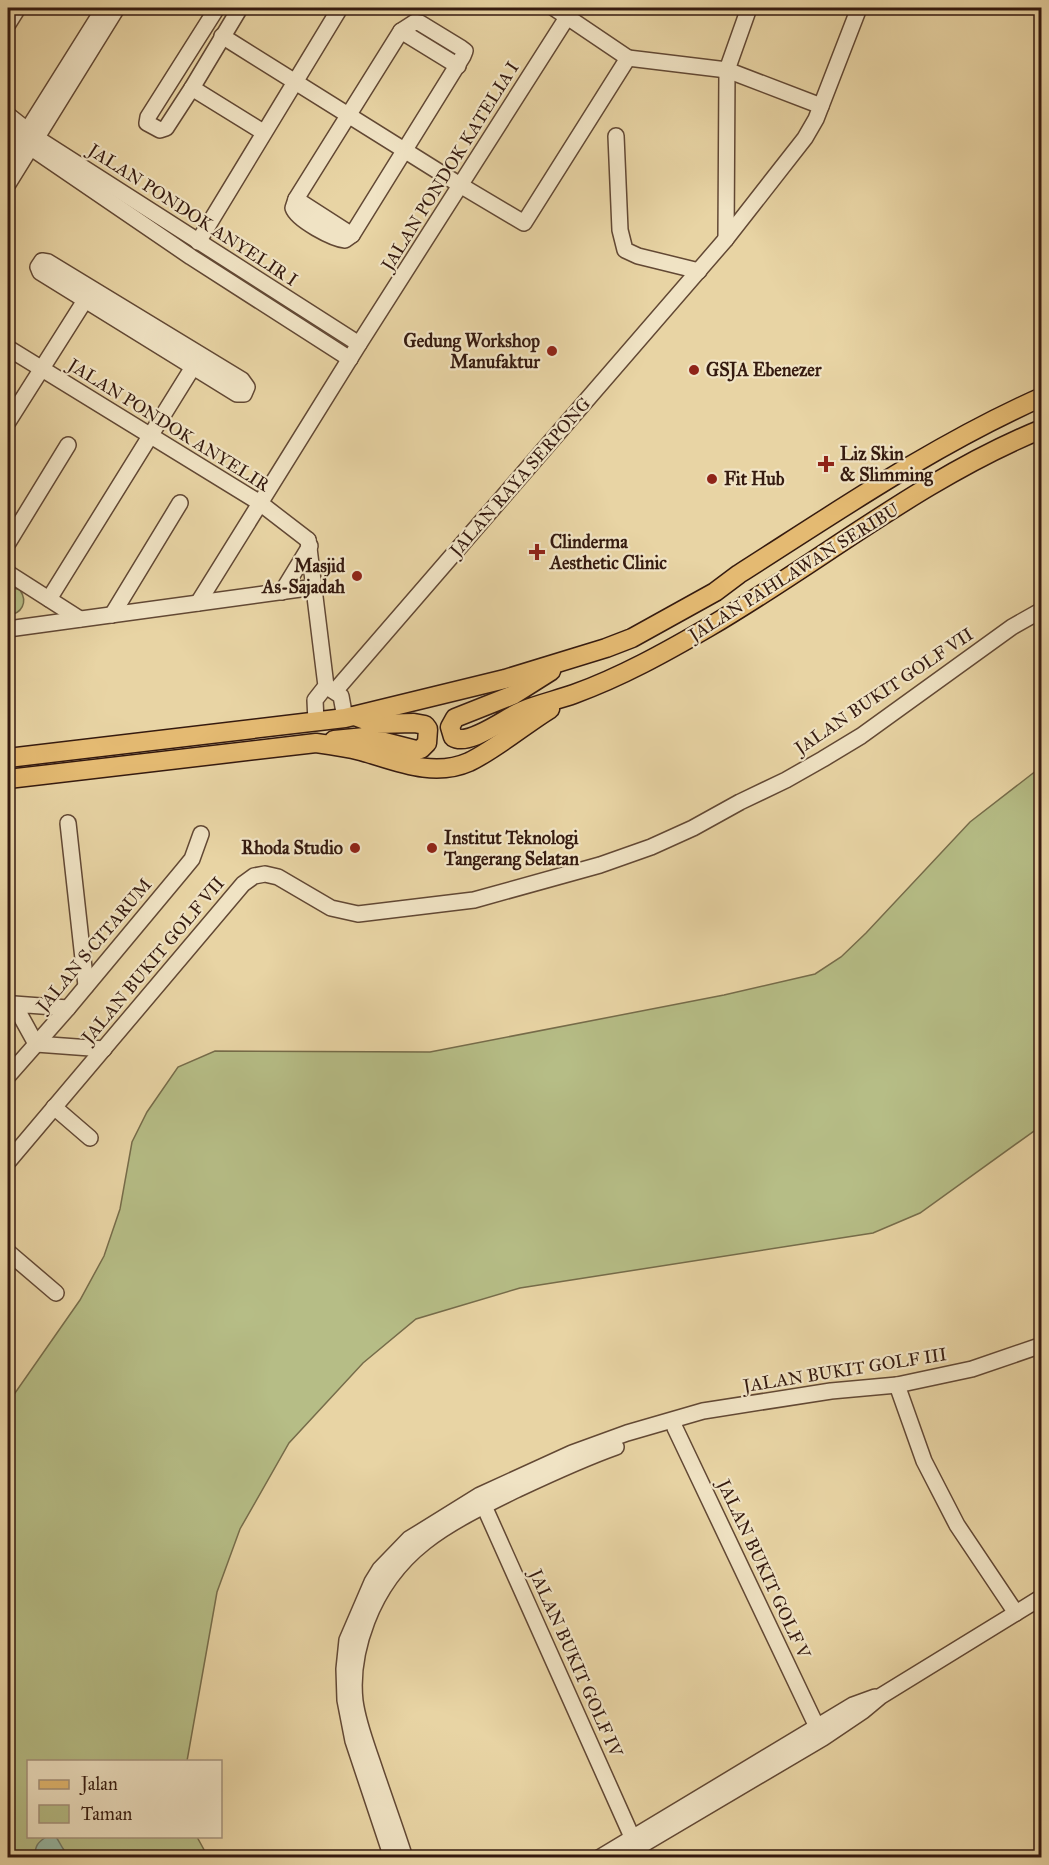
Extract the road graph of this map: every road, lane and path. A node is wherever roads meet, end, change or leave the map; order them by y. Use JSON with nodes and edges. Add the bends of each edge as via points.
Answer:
{"nodes":[{"id":1,"x":18,"y":8,"type":"edge"},
{"id":2,"x":104,"y":8,"type":"edge"},
{"id":3,"x":117,"y":8,"type":"edge"},
{"id":4,"x":216,"y":8,"type":"edge"},
{"id":5,"x":240,"y":8,"type":"edge"},
{"id":6,"x":340,"y":8,"type":"edge"},
{"id":7,"x":554,"y":8,"type":"edge"},
{"id":8,"x":749,"y":8,"type":"edge"},
{"id":9,"x":859,"y":8,"type":"edge"},
{"id":10,"x":570,"y":12,"type":"edge"},
{"id":11,"x":8,"y":24,"type":"edge"},
{"id":12,"x":222,"y":36,"type":"junction"},
{"id":13,"x":628,"y":58,"type":"junction"},
{"id":14,"x":727,"y":70,"type":"junction"},
{"id":15,"x":294,"y":82,"type":"junction"},
{"id":16,"x":192,"y":88,"type":"junction"},
{"id":17,"x":821,"y":106,"type":"junction"},
{"id":18,"x":8,"y":115,"type":"edge"},
{"id":19,"x":348,"y":115,"type":"junction"},
{"id":20,"x":263,"y":132,"type":"junction"},
{"id":21,"x":616,"y":136,"type":"dead end"},
{"id":22,"x":24,"y":138,"type":"edge"},
{"id":23,"x":405,"y":151,"type":"junction"},
{"id":24,"x":8,"y":160,"type":"edge"},
{"id":25,"x":8,"y":184,"type":"edge"},
{"id":26,"x":460,"y":185,"type":"junction"},
{"id":27,"x":726,"y":239,"type":"junction"},
{"id":28,"x":198,"y":242,"type":"junction"},
{"id":29,"x":699,"y":271,"type":"junction"},
{"id":30,"x":145,"y":329,"type":"junction"},
{"id":31,"x":359,"y":344,"type":"junction"},
{"id":32,"x":8,"y":348,"type":"edge"},
{"id":33,"x":350,"y":359,"type":"junction"},
{"id":34,"x":194,"y":367,"type":"junction"},
{"id":35,"x":41,"y":369,"type":"junction"},
{"id":36,"x":1041,"y":398,"type":"edge"},
{"id":37,"x":8,"y":422,"type":"edge"},
{"id":38,"x":1041,"y":429,"type":"edge"},
{"id":39,"x":150,"y":435,"type":"junction"},
{"id":40,"x":68,"y":445,"type":"dead end"},
{"id":41,"x":180,"y":503,"type":"dead end"},
{"id":42,"x":260,"y":503,"type":"junction"},
{"id":43,"x":311,"y":539,"type":"junction"},
{"id":44,"x":8,"y":543,"type":"edge"},
{"id":45,"x":8,"y":573,"type":"edge"},
{"id":46,"x":315,"y":587,"type":"junction"},
{"id":47,"x":282,"y":592,"type":"junction"},
{"id":48,"x":49,"y":599,"type":"junction"},
{"id":49,"x":198,"y":603,"type":"junction"},
{"id":50,"x":1041,"y":610,"type":"edge"},
{"id":51,"x":112,"y":615,"type":"junction"},
{"id":52,"x":80,"y":619,"type":"junction"},
{"id":53,"x":8,"y":629,"type":"edge"},
{"id":54,"x":565,"y":661,"type":"junction"},
{"id":55,"x":326,"y":690,"type":"junction"},
{"id":56,"x":574,"y":693,"type":"junction"},
{"id":57,"x":350,"y":717,"type":"junction"},
{"id":58,"x":316,"y":722,"type":"junction"},
{"id":59,"x":315,"y":743,"type":"junction"},
{"id":60,"x":8,"y":758,"type":"edge"},
{"id":61,"x":8,"y":778,"type":"edge"},
{"id":62,"x":68,"y":824,"type":"dead end"},
{"id":63,"x":201,"y":834,"type":"dead end"},
{"id":64,"x":86,"y":986,"type":"junction"},
{"id":65,"x":11,"y":1003,"type":"edge"},
{"id":66,"x":68,"y":1008,"type":"junction"},
{"id":67,"x":36,"y":1044,"type":"junction"},
{"id":68,"x":104,"y":1049,"type":"junction"},
{"id":69,"x":8,"y":1076,"type":"edge"},
{"id":70,"x":54,"y":1107,"type":"junction"},
{"id":71,"x":90,"y":1138,"type":"dead end"},
{"id":72,"x":8,"y":1162,"type":"edge"},
{"id":73,"x":8,"y":1252,"type":"edge"},
{"id":74,"x":57,"y":1293,"type":"dead end"},
{"id":75,"x":1041,"y":1345,"type":"edge"},
{"id":76,"x":897,"y":1385,"type":"junction"},
{"id":77,"x":723,"y":1408,"type":"junction"},
{"id":78,"x":675,"y":1428,"type":"junction"},
{"id":79,"x":484,"y":1506,"type":"junction"},
{"id":80,"x":1041,"y":1597,"type":"edge"},
{"id":81,"x":1016,"y":1613,"type":"junction"},
{"id":82,"x":881,"y":1695,"type":"junction"},
{"id":83,"x":817,"y":1727,"type":"junction"},
{"id":84,"x":632,"y":1837,"type":"junction"},
{"id":85,"x":392,"y":1857,"type":"edge"},
{"id":86,"x":405,"y":1857,"type":"edge"},
{"id":87,"x":599,"y":1857,"type":"edge"},
{"id":88,"x":620,"y":1857,"type":"edge"}],
"edges":[{"from":1,"to":11,"type":"street"},
{"from":2,"to":22,"type":"street"},
{"from":3,"to":22,"type":"street"},
{"from":4,"to":16,"type":"street","via":[[147,117],[147,123],[160,130],[166,128]]},
{"from":5,"to":12,"type":"street"},
{"from":6,"to":15,"type":"street"},
{"from":7,"to":10,"type":"street"},
{"from":8,"to":14,"type":"street"},
{"from":9,"to":17,"type":"street","name":"JALAN RAYA SERPONG"},
{"from":10,"to":13,"type":"street"},
{"from":10,"to":26,"type":"street","name":"JALAN PONDOK KATELIA I"},
{"from":12,"to":15,"type":"street"},
{"from":12,"to":16,"type":"street"},
{"from":13,"to":14,"type":"street"},
{"from":13,"to":26,"type":"street","via":[[524,223]]},
{"from":14,"to":17,"type":"street"},
{"from":14,"to":27,"type":"street"},
{"from":15,"to":19,"type":"street"},
{"from":15,"to":20,"type":"street"},
{"from":16,"to":20,"type":"street"},
{"from":17,"to":27,"type":"street","name":"JALAN RAYA SERPONG","via":[[805,138]]},
{"from":18,"to":22,"type":"street","name":"JALAN PONDOK ANYELIR I"},
{"from":19,"to":23,"type":"street"},
{"from":19,"to":23,"type":"street","via":[[296,199],[352,235]]},
{"from":19,"to":23,"type":"street","via":[[401,31],[420,22],[465,51]]},
{"from":20,"to":28,"type":"street"},
{"from":21,"to":29,"type":"street","via":[[620,230],[625,250]]},
{"from":22,"to":24,"type":"street"},
{"from":22,"to":25,"type":"street"},
{"from":22,"to":28,"type":"street","name":"JALAN PONDOK ANYELIR I"},
{"from":22,"to":33,"type":"street","name":"JALAN PONDOK ANYELIR I","via":[[191,258]]},
{"from":23,"to":26,"type":"street"},
{"from":26,"to":31,"type":"street","name":"JALAN PONDOK KATELIA I"},
{"from":27,"to":29,"type":"street","name":"JALAN RAYA SERPONG"},
{"from":28,"to":31,"type":"street","name":"JALAN PONDOK ANYELIR I"},
{"from":29,"to":55,"type":"street","name":"JALAN RAYA SERPONG"},
{"from":30,"to":34,"type":"street"},
{"from":30,"to":34,"type":"street","via":[[242,380],[246,391],[237,394]]},
{"from":30,"to":35,"type":"street","via":[[89,295]]},
{"from":31,"to":33,"type":"street","name":"JALAN PONDOK KATELIA I"},
{"from":32,"to":35,"type":"street","name":"JALAN PONDOK ANYELIR"},
{"from":33,"to":42,"type":"street","name":"JALAN PONDOK KATELIA I"},
{"from":34,"to":39,"type":"street"},
{"from":35,"to":37,"type":"street"},
{"from":35,"to":39,"type":"street","name":"JALAN PONDOK ANYELIR"},
{"from":36,"to":54,"type":"main road","name":"JALAN PAHLAWAN SERIBU","via":[[918,460],[665,621],[632,638]]},
{"from":38,"to":56,"type":"main road","name":"JALAN PAHLAWAN SERIBU","via":[[937,482],[709,627],[649,660]]},
{"from":39,"to":42,"type":"street","name":"JALAN PONDOK ANYELIR"},
{"from":39,"to":48,"type":"street"},
{"from":40,"to":44,"type":"street"},
{"from":41,"to":51,"type":"street"},
{"from":42,"to":43,"type":"street","name":"JALAN PONDOK ANYELIR"},
{"from":42,"to":49,"type":"street","name":"JALAN PONDOK KATELIA I"},
{"from":43,"to":46,"type":"street"},
{"from":43,"to":47,"type":"street"},
{"from":45,"to":48,"type":"street"},
{"from":46,"to":47,"type":"street"},
{"from":46,"to":55,"type":"street"},
{"from":47,"to":49,"type":"street"},
{"from":48,"to":52,"type":"street"},
{"from":49,"to":51,"type":"street"},
{"from":50,"to":68,"type":"street","name":"JALAN BUKIT GOLF VII","via":[[823,759],[693,828],[600,865],[474,900],[358,914],[331,908],[278,877],[254,876],[243,884]]},
{"from":51,"to":52,"type":"street"},
{"from":52,"to":53,"type":"street"},
{"from":54,"to":56,"type":"main road","via":[[513,695],[455,718],[450,732],[457,740],[467,740],[521,711]]},
{"from":54,"to":57,"type":"main road"},
{"from":55,"to":57,"type":"street","via":[[341,696]]},
{"from":55,"to":58,"type":"street","via":[[315,700]]},
{"from":56,"to":59,"type":"main road","via":[[489,750],[450,768],[413,767],[349,748]]},
{"from":57,"to":58,"type":"main road"},
{"from":57,"to":59,"type":"main road","via":[[376,724],[425,725],[427,743],[416,750],[365,737]]},
{"from":58,"to":60,"type":"main road"},
{"from":59,"to":61,"type":"main road"},
{"from":62,"to":64,"type":"street"},
{"from":63,"to":64,"type":"street","name":"JALAN S CITARUM","via":[[192,859]]},
{"from":64,"to":66,"type":"street","name":"JALAN S CITARUM"},
{"from":65,"to":66,"type":"street"},
{"from":65,"to":67,"type":"street"},
{"from":66,"to":67,"type":"street","name":"JALAN S CITARUM"},
{"from":67,"to":68,"type":"street"},
{"from":67,"to":69,"type":"street","name":"JALAN S CITARUM"},
{"from":68,"to":70,"type":"street","name":"JALAN BUKIT GOLF VII"},
{"from":70,"to":71,"type":"street"},
{"from":70,"to":72,"type":"street","name":"JALAN BUKIT GOLF VII"},
{"from":73,"to":74,"type":"street"},
{"from":75,"to":76,"type":"street","name":"JALAN BUKIT GOLF III","via":[[972,1369]]},
{"from":76,"to":77,"type":"street","name":"JALAN BUKIT GOLF III"},
{"from":76,"to":81,"type":"street","via":[[924,1461],[957,1525]]},
{"from":77,"to":78,"type":"street","name":"JALAN BUKIT GOLF III","via":[[705,1419]]},
{"from":77,"to":85,"type":"street","name":"JALAN BUKIT GOLF III","via":[[687,1414],[627,1433],[517,1477],[428,1525],[380,1569],[347,1640],[343,1686],[353,1741]]},
{"from":78,"to":79,"type":"street","name":"JALAN BUKIT GOLF III","via":[[613,1448]]},
{"from":78,"to":83,"type":"street","name":"JALAN BUKIT GOLF V"},
{"from":79,"to":84,"type":"street","name":"JALAN BUKIT GOLF IV"},
{"from":79,"to":86,"type":"street","name":"JALAN BUKIT GOLF III","via":[[431,1537],[396,1568],[378,1596],[358,1649],[355,1702],[359,1721]]},
{"from":80,"to":81,"type":"street"},
{"from":81,"to":82,"type":"street"},
{"from":82,"to":83,"type":"street","via":[[853,1705]]},
{"from":82,"to":88,"type":"street","via":[[823,1738]]},
{"from":83,"to":84,"type":"street"},
{"from":84,"to":87,"type":"street"}]}
